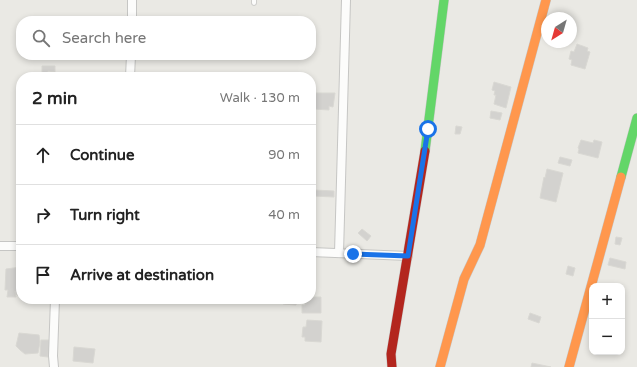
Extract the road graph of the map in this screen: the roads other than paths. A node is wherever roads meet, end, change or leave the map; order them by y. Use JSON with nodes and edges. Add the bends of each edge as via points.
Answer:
{"nodes":[{"id":1,"x":132,"y":0,"type":"edge"},
{"id":2,"x":346,"y":0,"type":"edge"},
{"id":3,"x":444,"y":0,"type":"edge"},
{"id":4,"x":546,"y":0,"type":"edge"},
{"id":5,"x":132,"y":16,"type":"edge"},
{"id":6,"x":131,"y":60,"type":"edge"},
{"id":7,"x":130,"y":72,"type":"edge"},
{"id":8,"x":637,"y":118,"type":"edge"},
{"id":9,"x":0,"y":246,"type":"edge"},
{"id":10,"x":16,"y":246,"type":"edge"},
{"id":11,"x":316,"y":252,"type":"edge"},
{"id":12,"x":339,"y":253,"type":"junction"},
{"id":13,"x":408,"y":256,"type":"junction"},
{"id":14,"x":55,"y":304,"type":"edge"},
{"id":15,"x":54,"y":367,"type":"edge"},
{"id":16,"x":392,"y":367,"type":"edge"},
{"id":17,"x":440,"y":367,"type":"edge"},
{"id":18,"x":570,"y":367,"type":"edge"}],
"edges":[{"from":1,"to":5,"type":"street"},
{"from":2,"to":12,"type":"street"},
{"from":3,"to":13,"type":"street","via":[[424,159]]},
{"from":4,"to":17,"type":"street","via":[[480,244],[464,279]]},
{"from":6,"to":7,"type":"street"},
{"from":8,"to":18,"type":"street"},
{"from":9,"to":10,"type":"street"},
{"from":11,"to":12,"type":"street"},
{"from":12,"to":13,"type":"street"},
{"from":13,"to":16,"type":"street","via":[[391,354]]},
{"from":14,"to":15,"type":"street"}]}
